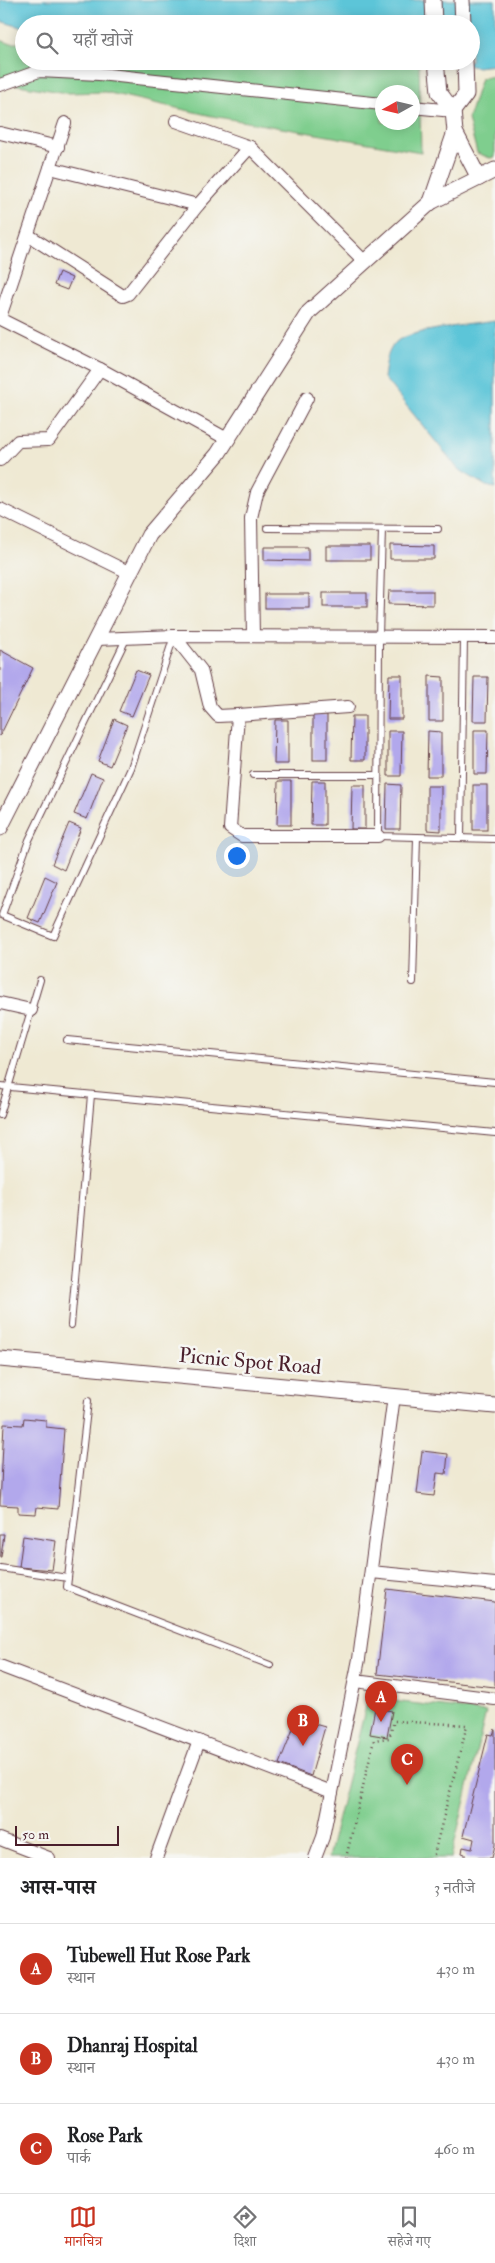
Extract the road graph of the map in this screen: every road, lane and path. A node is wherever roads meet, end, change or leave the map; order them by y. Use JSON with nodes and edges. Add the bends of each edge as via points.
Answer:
{"nodes":[{"id":1,"x":433,"y":0,"type":"edge"},
{"id":2,"x":462,"y":0,"type":"edge"},
{"id":3,"x":434,"y":15,"type":"edge"},
{"id":4,"x":463,"y":15,"type":"edge"},
{"id":5,"x":437,"y":70,"type":"edge"},
{"id":6,"x":465,"y":70,"type":"edge"},
{"id":7,"x":0,"y":85,"type":"edge"},
{"id":8,"x":375,"y":103,"type":"edge"},
{"id":9,"x":420,"y":108,"type":"edge"},
{"id":10,"x":453,"y":111,"type":"junction"},
{"id":11,"x":176,"y":121,"type":"dead end"},
{"id":12,"x":66,"y":123,"type":"dead end"},
{"id":13,"x":454,"y":132,"type":"junction"},
{"id":14,"x":0,"y":134,"type":"edge"},
{"id":15,"x":58,"y":147,"type":"junction"},
{"id":16,"x":250,"y":147,"type":"junction"},
{"id":17,"x":50,"y":168,"type":"junction"},
{"id":18,"x":495,"y":170,"type":"edge"},
{"id":19,"x":479,"y":178,"type":"junction"},
{"id":20,"x":432,"y":202,"type":"junction"},
{"id":21,"x":198,"y":206,"type":"junction"},
{"id":22,"x":28,"y":235,"type":"junction"},
{"id":23,"x":365,"y":262,"type":"junction"},
{"id":24,"x":0,"y":318,"type":"edge"},
{"id":25,"x":100,"y":369,"type":"junction"},
{"id":26,"x":307,"y":398,"type":"dead end"},
{"id":27,"x":227,"y":439,"type":"junction"},
{"id":28,"x":0,"y":460,"type":"edge"},
{"id":29,"x":0,"y":508,"type":"edge"},
{"id":30,"x":267,"y":528,"type":"dead end"},
{"id":31,"x":382,"y":529,"type":"junction"},
{"id":32,"x":438,"y":529,"type":"dead end"},
{"id":33,"x":130,"y":573,"type":"junction"},
{"id":34,"x":174,"y":636,"type":"junction"},
{"id":35,"x":253,"y":636,"type":"junction"},
{"id":36,"x":379,"y":637,"type":"junction"},
{"id":37,"x":464,"y":637,"type":"junction"},
{"id":38,"x":495,"y":637,"type":"edge"},
{"id":39,"x":97,"y":639,"type":"junction"},
{"id":40,"x":126,"y":639,"type":"junction"},
{"id":41,"x":348,"y":707,"type":"dead end"},
{"id":42,"x":238,"y":715,"type":"junction"},
{"id":43,"x":254,"y":775,"type":"dead end"},
{"id":44,"x":377,"y":775,"type":"junction"},
{"id":45,"x":0,"y":828,"type":"edge"},
{"id":46,"x":378,"y":836,"type":"junction"},
{"id":47,"x":417,"y":837,"type":"junction"},
{"id":48,"x":461,"y":838,"type":"junction"},
{"id":49,"x":495,"y":839,"type":"edge"},
{"id":50,"x":40,"y":980,"type":"dead end"},
{"id":51,"x":413,"y":982,"type":"dead end"},
{"id":52,"x":0,"y":1003,"type":"edge"},
{"id":53,"x":31,"y":1010,"type":"junction"},
{"id":54,"x":67,"y":1040,"type":"dead end"},
{"id":55,"x":495,"y":1082,"type":"edge"},
{"id":56,"x":0,"y":1086,"type":"edge"},
{"id":57,"x":9,"y":1086,"type":"junction"},
{"id":58,"x":91,"y":1095,"type":"junction"},
{"id":59,"x":0,"y":1116,"type":"edge"},
{"id":60,"x":495,"y":1133,"type":"edge"},
{"id":61,"x":71,"y":1325,"type":"dead end"},
{"id":62,"x":0,"y":1359,"type":"edge"},
{"id":63,"x":394,"y":1396,"type":"junction"},
{"id":64,"x":88,"y":1401,"type":"dead end"},
{"id":65,"x":495,"y":1406,"type":"edge"},
{"id":66,"x":0,"y":1568,"type":"edge"},
{"id":67,"x":371,"y":1572,"type":"junction"},
{"id":68,"x":68,"y":1578,"type":"junction"},
{"id":69,"x":495,"y":1584,"type":"edge"},
{"id":70,"x":270,"y":1664,"type":"dead end"},
{"id":71,"x":0,"y":1666,"type":"edge"},
{"id":72,"x":355,"y":1681,"type":"junction"},
{"id":73,"x":495,"y":1699,"type":"edge"},
{"id":74,"x":200,"y":1741,"type":"junction"},
{"id":75,"x":332,"y":1792,"type":"junction"},
{"id":76,"x":0,"y":1839,"type":"edge"},
{"id":77,"x":49,"y":1858,"type":"edge"},
{"id":78,"x":156,"y":1858,"type":"edge"},
{"id":79,"x":315,"y":1858,"type":"edge"},
{"id":80,"x":346,"y":1858,"type":"edge"},
{"id":81,"x":433,"y":1858,"type":"edge"}],
"edges":[{"from":1,"to":3,"type":"street"},
{"from":2,"to":4,"type":"street"},
{"from":5,"to":10,"type":"street","via":[[439,92]]},
{"from":6,"to":10,"type":"street","via":[[466,94]]},
{"from":7,"to":8,"type":"street","via":[[39,71],[99,74]]},
{"from":9,"to":10,"type":"street"},
{"from":10,"to":13,"type":"street"},
{"from":11,"to":16,"type":"street"},
{"from":12,"to":15,"type":"street"},
{"from":13,"to":19,"type":"street"},
{"from":13,"to":20,"type":"street"},
{"from":14,"to":15,"type":"street"},
{"from":15,"to":17,"type":"street"},
{"from":16,"to":21,"type":"street"},
{"from":16,"to":23,"type":"street"},
{"from":17,"to":21,"type":"street"},
{"from":17,"to":22,"type":"street"},
{"from":18,"to":19,"type":"street"},
{"from":19,"to":20,"type":"street"},
{"from":20,"to":23,"type":"street"},
{"from":21,"to":22,"type":"street","via":[[128,294],[123,296]]},
{"from":22,"to":24,"type":"street"},
{"from":23,"to":27,"type":"street","via":[[309,312]]},
{"from":24,"to":25,"type":"street"},
{"from":25,"to":27,"type":"street"},
{"from":25,"to":28,"type":"street","via":[[49,440],[18,441]]},
{"from":26,"to":35,"type":"street","via":[[257,492],[250,518]]},
{"from":27,"to":33,"type":"street","via":[[218,454],[149,534]]},
{"from":29,"to":33,"type":"street"},
{"from":30,"to":31,"type":"lane"},
{"from":31,"to":32,"type":"lane"},
{"from":31,"to":36,"type":"lane"},
{"from":33,"to":39,"type":"street"},
{"from":34,"to":35,"type":"street"},
{"from":34,"to":40,"type":"street"},
{"from":34,"to":40,"type":"lane","via":[[131,768],[53,936],[2,915],[29,840]]},
{"from":34,"to":42,"type":"street","via":[[201,670],[210,707],[218,716]]},
{"from":35,"to":36,"type":"street"},
{"from":36,"to":37,"type":"street"},
{"from":36,"to":44,"type":"lane"},
{"from":37,"to":38,"type":"street"},
{"from":37,"to":48,"type":"lane"},
{"from":39,"to":40,"type":"street"},
{"from":39,"to":45,"type":"street"},
{"from":41,"to":42,"type":"street"},
{"from":42,"to":46,"type":"street","via":[[230,828],[242,836]]},
{"from":43,"to":44,"type":"lane"},
{"from":44,"to":46,"type":"lane"},
{"from":46,"to":47,"type":"lane"},
{"from":47,"to":48,"type":"lane"},
{"from":47,"to":51,"type":"lane"},
{"from":48,"to":49,"type":"lane"},
{"from":50,"to":53,"type":"lane"},
{"from":52,"to":53,"type":"street"},
{"from":53,"to":57,"type":"lane"},
{"from":54,"to":55,"type":"lane"},
{"from":56,"to":57,"type":"lane"},
{"from":57,"to":58,"type":"lane"},
{"from":57,"to":59,"type":"lane"},
{"from":58,"to":60,"type":"lane"},
{"from":58,"to":61,"type":"lane"},
{"from":62,"to":63,"type":"street","name":"Picnic Spot Road"},
{"from":63,"to":65,"type":"street","name":"Picnic Spot Road"},
{"from":63,"to":67,"type":"street"},
{"from":64,"to":68,"type":"lane"},
{"from":66,"to":68,"type":"lane"},
{"from":67,"to":69,"type":"street"},
{"from":67,"to":72,"type":"street"},
{"from":68,"to":70,"type":"lane","via":[[67,1587]]},
{"from":71,"to":74,"type":"street"},
{"from":72,"to":73,"type":"street"},
{"from":72,"to":75,"type":"street"},
{"from":74,"to":75,"type":"street"},
{"from":74,"to":78,"type":"street"},
{"from":75,"to":79,"type":"street","via":[[323,1837]]},
{"from":76,"to":77,"type":"street"},
{"from":80,"to":81,"type":"path","via":[[374,1740],[389,1738],[394,1721],[467,1725]]}]}
